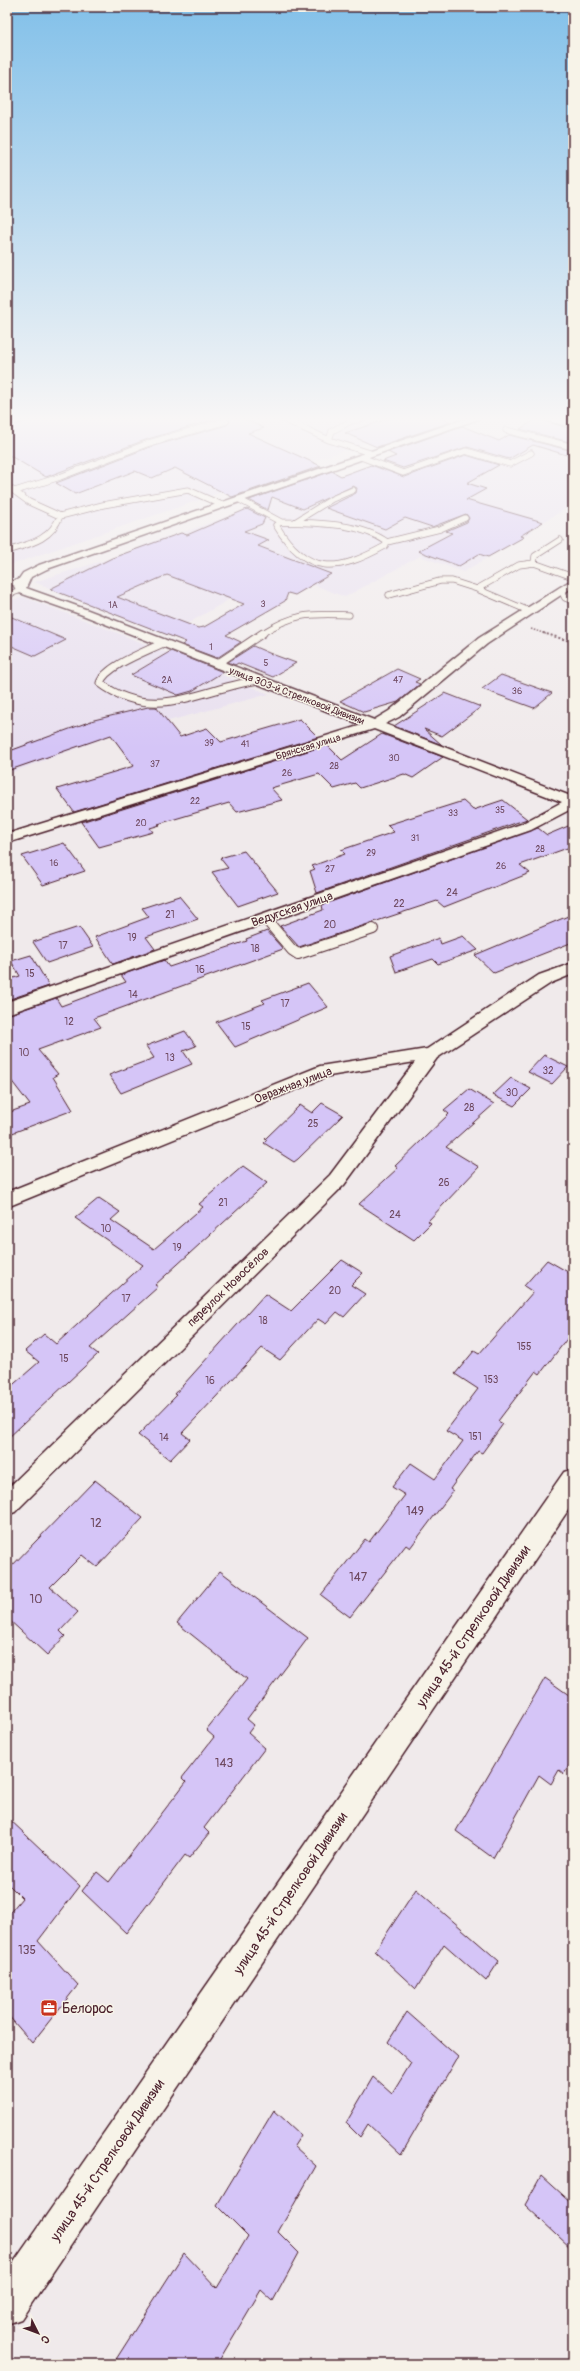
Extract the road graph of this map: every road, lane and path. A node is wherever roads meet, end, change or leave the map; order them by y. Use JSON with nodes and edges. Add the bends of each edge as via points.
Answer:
{"nodes":[{"id":1,"x":56,"y":528,"type":"edge"},
{"id":2,"x":157,"y":528,"type":"edge"},
{"id":3,"x":278,"y":528,"type":"edge"},
{"id":4,"x":337,"y":528,"type":"edge"},
{"id":5,"x":443,"y":528,"type":"edge"},
{"id":6,"x":560,"y":540,"type":"dead end"},
{"id":7,"x":387,"y":542,"type":"junction"},
{"id":8,"x":7,"y":552,"type":"edge"},
{"id":9,"x":534,"y":563,"type":"junction"},
{"id":10,"x":573,"y":577,"type":"edge"},
{"id":11,"x":7,"y":582,"type":"edge"},
{"id":12,"x":573,"y":582,"type":"edge"},
{"id":13,"x":21,"y":587,"type":"junction"},
{"id":14,"x":477,"y":589,"type":"junction"},
{"id":15,"x":561,"y":590,"type":"junction"},
{"id":16,"x":389,"y":595,"type":"dead end"},
{"id":17,"x":7,"y":596,"type":"edge"},
{"id":18,"x":573,"y":601,"type":"edge"},
{"id":19,"x":529,"y":611,"type":"junction"},
{"id":20,"x":349,"y":615,"type":"dead end"},
{"id":21,"x":501,"y":629,"type":"junction"},
{"id":22,"x":573,"y":642,"type":"edge"},
{"id":23,"x":163,"y":643,"type":"junction"},
{"id":24,"x":217,"y":664,"type":"junction"},
{"id":25,"x":259,"y":680,"type":"junction"},
{"id":26,"x":374,"y":725,"type":"junction"},
{"id":27,"x":573,"y":802,"type":"edge"},
{"id":28,"x":7,"y":838,"type":"edge"},
{"id":29,"x":265,"y":918,"type":"junction"},
{"id":30,"x":373,"y":929,"type":"dead end"},
{"id":31,"x":573,"y":968,"type":"edge"},
{"id":32,"x":7,"y":1008,"type":"edge"},
{"id":33,"x":431,"y":1054,"type":"junction"},
{"id":34,"x":7,"y":1200,"type":"edge"},
{"id":35,"x":573,"y":1481,"type":"edge"},
{"id":36,"x":7,"y":1504,"type":"edge"},
{"id":37,"x":7,"y":2305,"type":"edge"}],
"edges":[{"from":1,"to":8,"type":"lane","via":[[46,539]]},
{"from":2,"to":13,"type":"street","via":[[43,567],[28,575]]},
{"from":3,"to":7,"type":"lane","via":[[299,554],[324,565],[349,564],[385,546]]},
{"from":4,"to":7,"type":"lane","via":[[362,531],[384,538]]},
{"from":5,"to":7,"type":"lane"},
{"from":6,"to":9,"type":"lane","via":[[535,556]]},
{"from":9,"to":10,"type":"lane"},
{"from":9,"to":14,"type":"lane","via":[[519,565]]},
{"from":11,"to":13,"type":"lane"},
{"from":12,"to":15,"type":"street","name":"Брянская улица"},
{"from":13,"to":17,"type":"lane"},
{"from":13,"to":23,"type":"street","name":"улица 303-й Стрелковой Дивизии"},
{"from":14,"to":16,"type":"lane","via":[[452,581],[440,581]]},
{"from":14,"to":19,"type":"lane"},
{"from":15,"to":18,"type":"lane","via":[[565,598]]},
{"from":15,"to":19,"type":"street","name":"Брянская улица"},
{"from":19,"to":21,"type":"street","name":"Брянская улица"},
{"from":20,"to":24,"type":"lane","via":[[296,616],[269,630]]},
{"from":21,"to":22,"type":"path","via":[[526,628]]},
{"from":21,"to":26,"type":"street","name":"Брянская улица","via":[[394,714]]},
{"from":23,"to":24,"type":"street","name":"улица 303-й Стрелковой Дивизии"},
{"from":23,"to":25,"type":"lane","via":[[118,665],[102,676],[100,683],[110,692],[135,700],[165,702],[180,701],[214,688]]},
{"from":24,"to":25,"type":"street","name":"улица 303-й Стрелковой Дивизии"},
{"from":25,"to":26,"type":"street","name":"улица 303-й Стрелковой Дивизии"},
{"from":26,"to":27,"type":"street","name":"улица 303-й Стрелковой Дивизии"},
{"from":26,"to":28,"type":"street","name":"Брянская улица"},
{"from":27,"to":29,"type":"street","name":"Ведугская улица","via":[[526,827]]},
{"from":29,"to":30,"type":"lane","via":[[298,954]]},
{"from":29,"to":32,"type":"street","name":"Ведугская улица"},
{"from":31,"to":33,"type":"street","name":"Овражная улица","via":[[545,978]]},
{"from":33,"to":34,"type":"street","name":"Овражная улица","via":[[326,1070]]},
{"from":33,"to":36,"type":"street","name":"переулок Новосёлов","via":[[337,1180]]},
{"from":35,"to":37,"type":"main road","name":"улица 45-й Стрелковой Дивизии"}]}
